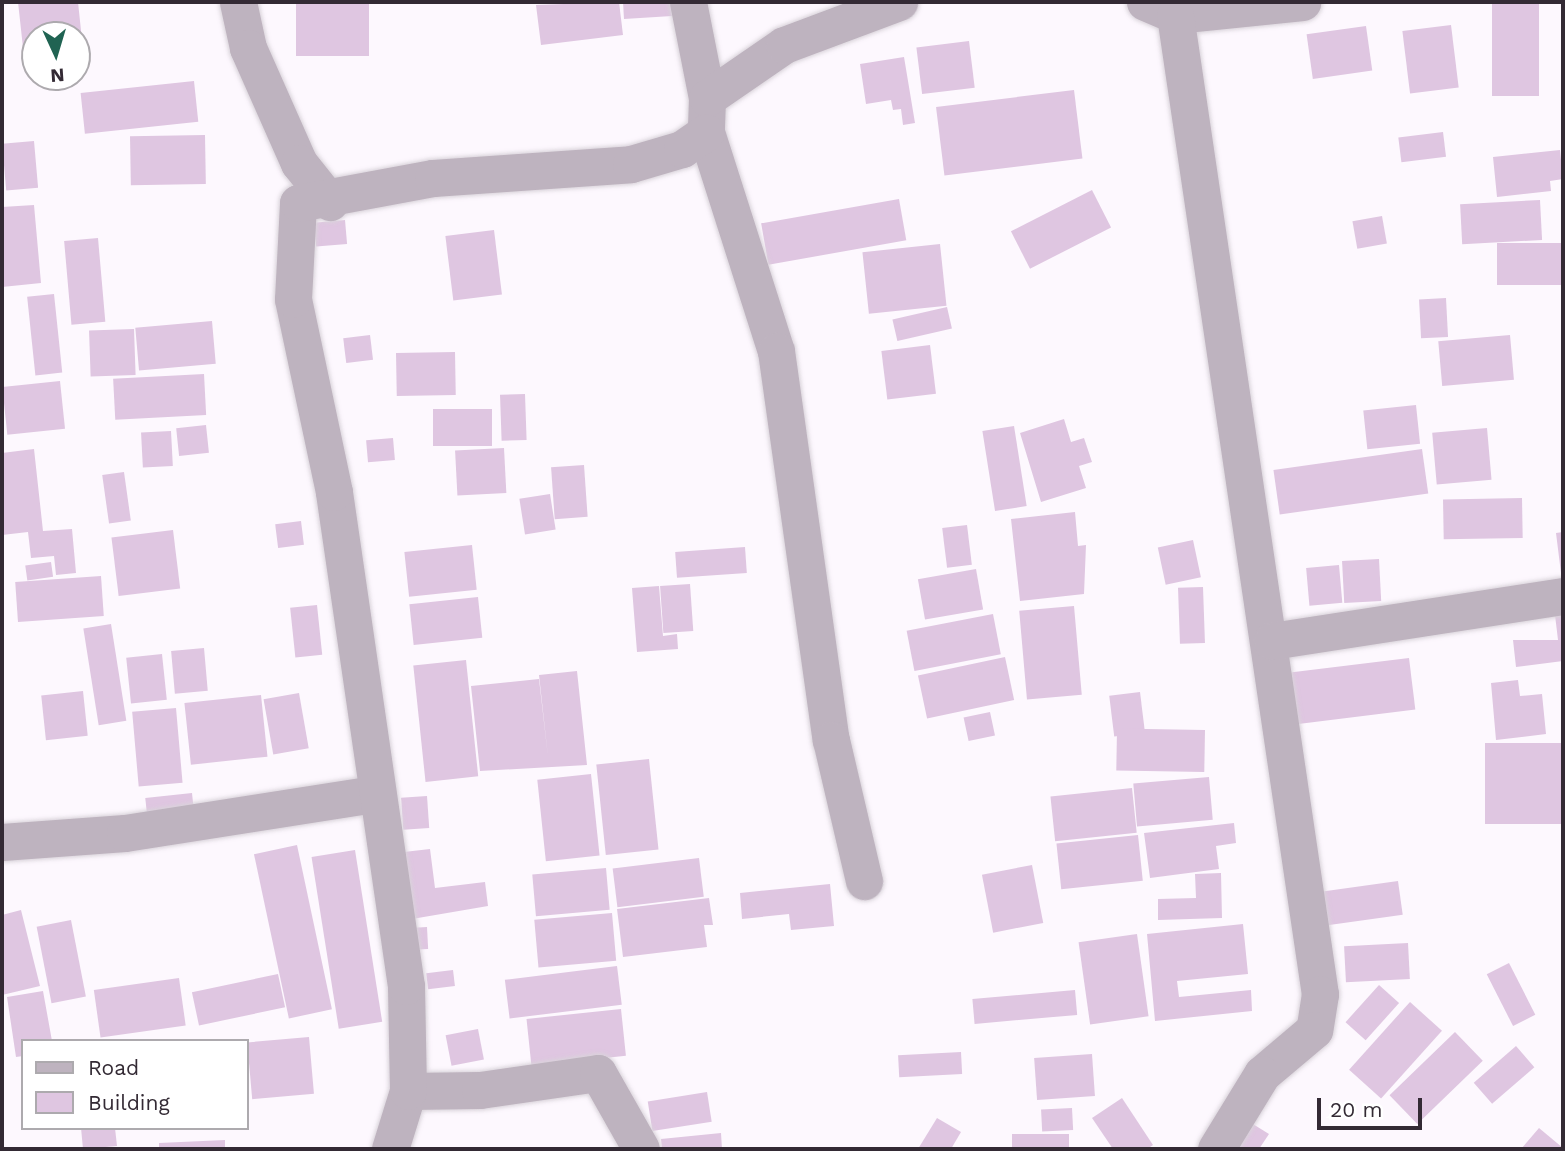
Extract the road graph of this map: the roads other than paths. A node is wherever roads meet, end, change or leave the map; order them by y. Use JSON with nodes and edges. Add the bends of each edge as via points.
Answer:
{"nodes":[{"id":1,"x":237,"y":2,"type":"edge"},
{"id":2,"x":688,"y":2,"type":"edge"},
{"id":3,"x":899,"y":2,"type":"edge"},
{"id":4,"x":1302,"y":2,"type":"edge"},
{"id":5,"x":1153,"y":5,"type":"edge"},
{"id":6,"x":707,"y":115,"type":"junction"},
{"id":7,"x":330,"y":202,"type":"junction"},
{"id":8,"x":1563,"y":596,"type":"edge"},
{"id":9,"x":1272,"y":641,"type":"junction"},
{"id":10,"x":374,"y":794,"type":"junction"},
{"id":11,"x":2,"y":842,"type":"edge"},
{"id":12,"x":864,"y":881,"type":"dead end"},
{"id":13,"x":408,"y":1091,"type":"junction"},
{"id":14,"x":390,"y":1149,"type":"edge"},
{"id":15,"x":641,"y":1149,"type":"edge"},
{"id":16,"x":1216,"y":1149,"type":"edge"}],
"edges":[{"from":1,"to":7,"type":"street","via":[[248,48],[299,163]]},
{"from":2,"to":6,"type":"street"},
{"from":3,"to":6,"type":"street","via":[[784,46]]},
{"from":4,"to":5,"type":"street"},
{"from":5,"to":9,"type":"street"},
{"from":6,"to":7,"type":"street","via":[[682,149],[631,164],[433,178],[365,188]]},
{"from":6,"to":12,"type":"street","via":[[776,351],[831,740]]},
{"from":7,"to":10,"type":"street","via":[[298,202],[293,299],[334,492]]},
{"from":8,"to":9,"type":"street"},
{"from":9,"to":16,"type":"street","via":[[1320,993],[1314,1030],[1262,1074]]},
{"from":10,"to":11,"type":"street","via":[[125,833]]},
{"from":10,"to":13,"type":"street","via":[[406,986]]},
{"from":13,"to":14,"type":"street"},
{"from":13,"to":15,"type":"street","via":[[480,1090],[598,1073]]}]}
